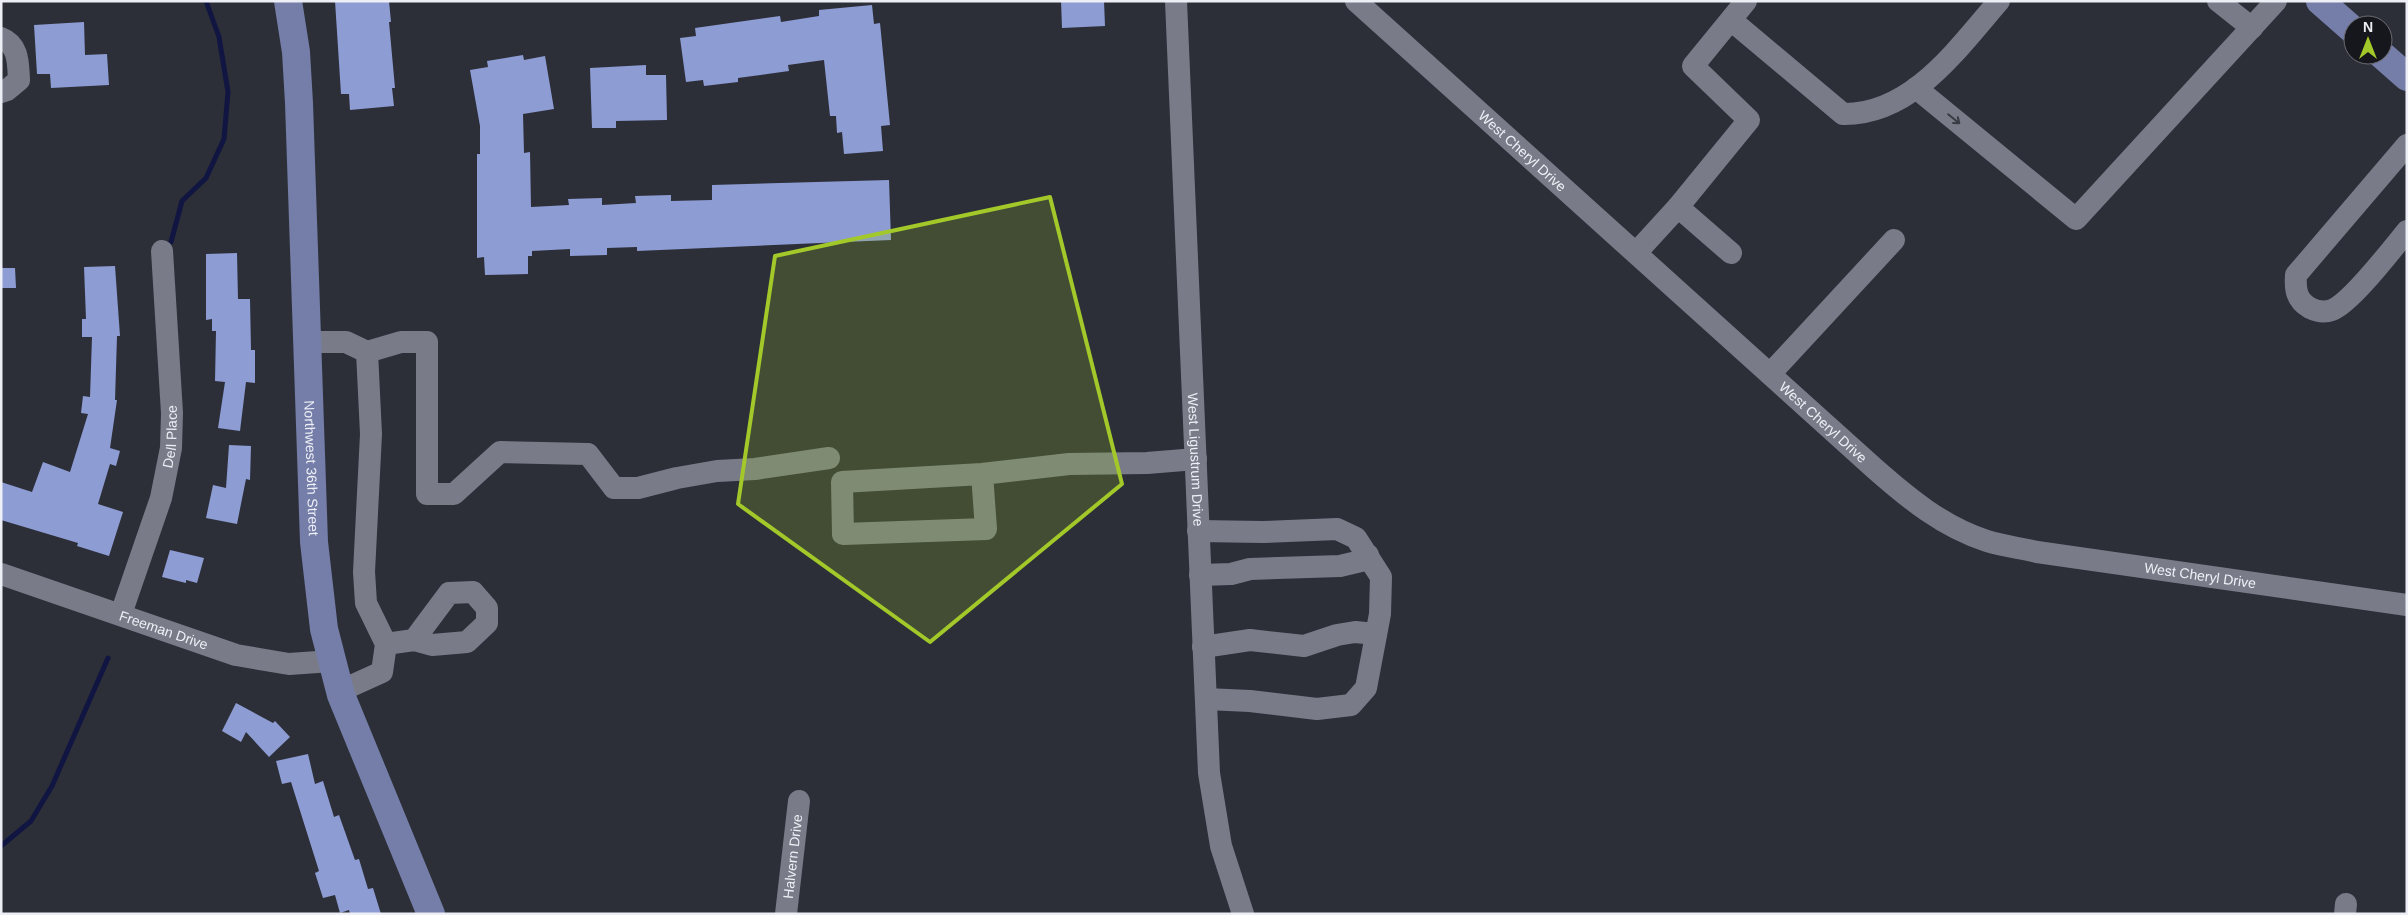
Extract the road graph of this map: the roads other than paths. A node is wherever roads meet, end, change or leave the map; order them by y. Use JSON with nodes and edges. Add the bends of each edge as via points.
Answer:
{"nodes":[{"id":1,"x":288,"y":1,"type":"edge"},
{"id":2,"x":1176,"y":1,"type":"edge"},
{"id":3,"x":1356,"y":1,"type":"edge"},
{"id":4,"x":1746,"y":1,"type":"edge"},
{"id":5,"x":1999,"y":1,"type":"edge"},
{"id":6,"x":2218,"y":1,"type":"edge"},
{"id":7,"x":2276,"y":1,"type":"edge"},
{"id":8,"x":2320,"y":1,"type":"edge"},
{"id":9,"x":1731,"y":20,"type":"junction"},
{"id":10,"x":2343,"y":21,"type":"edge"},
{"id":11,"x":2252,"y":28,"type":"junction"},
{"id":12,"x":1,"y":38,"type":"edge"},
{"id":13,"x":2393,"y":65,"type":"edge"},
{"id":14,"x":2407,"y":77,"type":"edge"},
{"id":15,"x":1916,"y":88,"type":"junction"},
{"id":16,"x":1,"y":92,"type":"edge"},
{"id":17,"x":2407,"y":145,"type":"edge"},
{"id":18,"x":1678,"y":207,"type":"junction"},
{"id":19,"x":2407,"y":231,"type":"edge"},
{"id":20,"x":1894,"y":240,"type":"dead end"},
{"id":21,"x":162,"y":251,"type":"dead end"},
{"id":22,"x":1636,"y":253,"type":"junction"},
{"id":23,"x":1731,"y":253,"type":"dead end"},
{"id":24,"x":307,"y":342,"type":"junction"},
{"id":25,"x":367,"y":352,"type":"junction"},
{"id":26,"x":1770,"y":374,"type":"junction"},
{"id":27,"x":829,"y":458,"type":"dead end"},
{"id":28,"x":1196,"y":459,"type":"junction"},
{"id":29,"x":982,"y":474,"type":"junction"},
{"id":30,"x":1198,"y":531,"type":"junction"},
{"id":31,"x":1368,"y":555,"type":"junction"},
{"id":32,"x":1,"y":574,"type":"edge"},
{"id":33,"x":1200,"y":575,"type":"junction"},
{"id":34,"x":2407,"y":606,"type":"edge"},
{"id":35,"x":121,"y":614,"type":"junction"},
{"id":36,"x":1376,"y":634,"type":"junction"},
{"id":37,"x":414,"y":640,"type":"dead end"},
{"id":38,"x":386,"y":644,"type":"junction"},
{"id":39,"x":1203,"y":647,"type":"junction"},
{"id":40,"x":332,"y":661,"type":"junction"},
{"id":41,"x":340,"y":691,"type":"junction"},
{"id":42,"x":1206,"y":699,"type":"junction"},
{"id":43,"x":799,"y":801,"type":"dead end"},
{"id":44,"x":431,"y":914,"type":"edge"},
{"id":45,"x":786,"y":914,"type":"edge"},
{"id":46,"x":1243,"y":914,"type":"edge"}],
"edges":[{"from":1,"to":24,"type":"main road","name":"Northwest 36th Street","via":[[299,103]]},
{"from":2,"to":28,"type":"street","name":"West Ligustrum Drive"},
{"from":3,"to":22,"type":"street","name":"West Cheryl Drive"},
{"from":4,"to":9,"type":"street"},
{"from":5,"to":15,"type":"street","via":[[1946,62]]},
{"from":6,"to":11,"type":"street"},
{"from":7,"to":11,"type":"street"},
{"from":8,"to":10,"type":"main road"},
{"from":9,"to":15,"type":"street","via":[[1842,114],[1861,115],[1910,94]]},
{"from":9,"to":18,"type":"street","via":[[1693,66],[1749,120]]},
{"from":15,"to":11,"type":"street","one_way":true,"via":[[2076,220]]},
{"from":12,"to":16,"type":"street","via":[[9,41],[18,56],[19,80]]},
{"from":13,"to":14,"type":"main road"},
{"from":17,"to":19,"type":"street","via":[[2296,275],[2295,291],[2303,304],[2316,312],[2332,310],[2345,302]]},
{"from":18,"to":22,"type":"street"},
{"from":18,"to":23,"type":"street"},
{"from":20,"to":26,"type":"street"},
{"from":21,"to":35,"type":"street","name":"Dell Place","via":[[172,413],[171,448],[161,498]]},
{"from":22,"to":26,"type":"street","name":"West Cheryl Drive"},
{"from":24,"to":25,"type":"street","via":[[346,342]]},
{"from":24,"to":40,"type":"main road","name":"Northwest 36th Street","via":[[314,542],[324,629]]},
{"from":25,"to":27,"type":"street","via":[[401,342],[427,342],[427,494],[454,494],[500,452],[588,454],[614,488],[638,488],[677,478]]},
{"from":25,"to":38,"type":"street","via":[[371,434],[365,537],[366,603]]},
{"from":26,"to":34,"type":"street","name":"West Cheryl Drive","via":[[1904,494],[1930,513],[1987,541],[2037,552]]},
{"from":28,"to":29,"type":"street","via":[[1069,464]]},
{"from":28,"to":30,"type":"street","name":"West Ligustrum Drive"},
{"from":29,"to":29,"type":"street","via":[[842,482],[843,534],[986,529]]},
{"from":30,"to":31,"type":"street","via":[[1337,530],[1356,538]]},
{"from":30,"to":33,"type":"street","name":"West Ligustrum Drive"},
{"from":31,"to":33,"type":"street","via":[[1361,561],[1340,566],[1250,569],[1231,574]]},
{"from":31,"to":36,"type":"street","via":[[1381,577]]},
{"from":32,"to":35,"type":"street","name":"Freeman Drive"},
{"from":33,"to":39,"type":"street","name":"West Ligustrum Drive"},
{"from":35,"to":40,"type":"street","name":"Freeman Drive","via":[[236,655],[289,664]]},
{"from":36,"to":39,"type":"street","via":[[1355,632],[1337,635],[1304,646],[1250,640]]},
{"from":36,"to":42,"type":"street","via":[[1366,688],[1351,706],[1317,709]]},
{"from":37,"to":38,"type":"street"},
{"from":38,"to":41,"type":"street","via":[[382,672]]},
{"from":39,"to":42,"type":"street","name":"West Ligustrum Drive"},
{"from":40,"to":41,"type":"main road","name":"Northwest 36th Street"},
{"from":41,"to":44,"type":"main road","name":"Northwest 36th Street"},
{"from":42,"to":46,"type":"street","name":"West Ligustrum Drive","via":[[1212,803],[1221,846]]},
{"from":43,"to":45,"type":"street","name":"Halvern Drive"}]}
